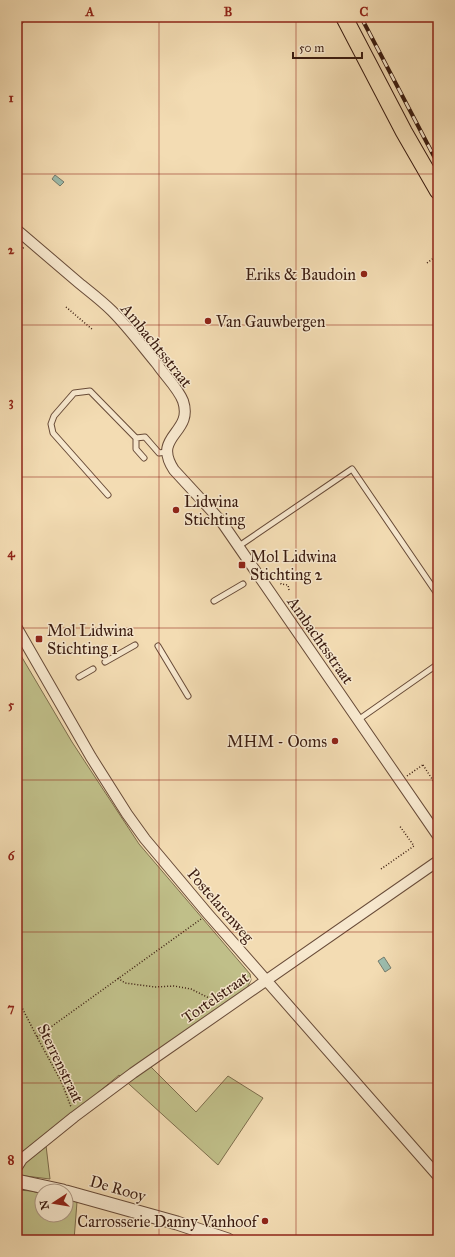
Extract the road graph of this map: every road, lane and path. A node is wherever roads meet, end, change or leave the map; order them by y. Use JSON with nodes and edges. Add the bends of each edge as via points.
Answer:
{"nodes":[{"id":1,"x":344,"y":17,"type":"edge"},
{"id":2,"x":438,"y":191,"type":"edge"},
{"id":3,"x":17,"y":230,"type":"edge"},
{"id":4,"x":438,"y":255,"type":"edge"},
{"id":5,"x":427,"y":263,"type":"dead end"},
{"id":6,"x":66,"y":307,"type":"dead end"},
{"id":7,"x":93,"y":330,"type":"dead end"},
{"id":8,"x":136,"y":438,"type":"junction"},
{"id":9,"x":166,"y":452,"type":"junction"},
{"id":10,"x":144,"y":458,"type":"dead end"},
{"id":11,"x":108,"y":495,"type":"dead end"},
{"id":12,"x":238,"y":546,"type":"junction"},
{"id":13,"x":289,"y":571,"type":"dead end"},
{"id":14,"x":281,"y":576,"type":"junction"},
{"id":15,"x":278,"y":578,"type":"dead end"},
{"id":16,"x":243,"y":584,"type":"dead end"},
{"id":17,"x":289,"y":590,"type":"dead end"},
{"id":18,"x":438,"y":595,"type":"edge"},
{"id":19,"x":214,"y":601,"type":"dead end"},
{"id":20,"x":17,"y":614,"type":"edge"},
{"id":21,"x":19,"y":624,"type":"edge"},
{"id":22,"x":135,"y":645,"type":"dead end"},
{"id":23,"x":158,"y":646,"type":"dead end"},
{"id":24,"x":105,"y":662,"type":"dead end"},
{"id":25,"x":438,"y":664,"type":"edge"},
{"id":26,"x":93,"y":669,"type":"dead end"},
{"id":27,"x":79,"y":677,"type":"dead end"},
{"id":28,"x":188,"y":696,"type":"dead end"},
{"id":29,"x":358,"y":720,"type":"junction"},
{"id":30,"x":400,"y":780,"type":"junction"},
{"id":31,"x":434,"y":782,"type":"dead end"},
{"id":32,"x":399,"y":825,"type":"dead end"},
{"id":33,"x":438,"y":836,"type":"edge"},
{"id":34,"x":438,"y":861,"type":"edge"},
{"id":35,"x":381,"y":870,"type":"dead end"},
{"id":36,"x":208,"y":914,"type":"junction"},
{"id":37,"x":118,"y":978,"type":"junction"},
{"id":38,"x":266,"y":980,"type":"junction"},
{"id":39,"x":17,"y":998,"type":"edge"},
{"id":40,"x":233,"y":1004,"type":"junction"},
{"id":41,"x":37,"y":1037,"type":"junction"},
{"id":42,"x":74,"y":1116,"type":"junction"},
{"id":43,"x":17,"y":1167,"type":"edge"},
{"id":44,"x":438,"y":1176,"type":"edge"},
{"id":45,"x":17,"y":1181,"type":"edge"},
{"id":46,"x":34,"y":1185,"type":"edge"},
{"id":47,"x":74,"y":1194,"type":"edge"},
{"id":48,"x":228,"y":1240,"type":"edge"}],
"edges":[{"from":1,"to":2,"type":"main road"},
{"from":3,"to":9,"type":"street","name":"Ambachtsstraat","via":[[111,310],[178,392],[185,414]]},
{"from":4,"to":5,"type":"path"},
{"from":6,"to":7,"type":"path"},
{"from":8,"to":9,"type":"lane","via":[[144,436],[159,453]]},
{"from":8,"to":10,"type":"lane","via":[[136,449]]},
{"from":8,"to":11,"type":"lane","via":[[90,391],[74,393],[54,416],[51,424],[53,433]]},
{"from":9,"to":12,"type":"street","name":"Ambachtsstraat","via":[[174,470],[221,521]]},
{"from":12,"to":18,"type":"lane","via":[[352,469]]},
{"from":12,"to":29,"type":"street","name":"Ambachtsstraat"},
{"from":13,"to":14,"type":"path"},
{"from":14,"to":15,"type":"path"},
{"from":14,"to":17,"type":"path","via":[[281,584],[288,585]]},
{"from":16,"to":19,"type":"lane"},
{"from":20,"to":21,"type":"path"},
{"from":21,"to":36,"type":"street","name":"Postelarenweg","via":[[91,757],[127,814]]},
{"from":22,"to":24,"type":"lane"},
{"from":23,"to":28,"type":"lane"},
{"from":25,"to":29,"type":"lane"},
{"from":26,"to":27,"type":"lane"},
{"from":29,"to":30,"type":"street","name":"Ambachtsstraat"},
{"from":30,"to":31,"type":"path","via":[[423,765]]},
{"from":30,"to":33,"type":"street","name":"Ambachtsstraat"},
{"from":32,"to":35,"type":"path","via":[[414,846]]},
{"from":34,"to":38,"type":"street","name":"Tortelstraat"},
{"from":36,"to":37,"type":"path"},
{"from":36,"to":38,"type":"street","name":"Postelarenweg"},
{"from":37,"to":40,"type":"path","via":[[125,983],[191,989],[210,998]]},
{"from":37,"to":41,"type":"path"},
{"from":38,"to":40,"type":"street","name":"Tortelstraat"},
{"from":38,"to":44,"type":"street","name":"Postelarenweg"},
{"from":39,"to":41,"type":"path","name":"Sterrenstraat"},
{"from":40,"to":42,"type":"street","name":"Tortelstraat"},
{"from":41,"to":42,"type":"path","name":"Sterrenstraat","via":[[62,1084]]},
{"from":42,"to":43,"type":"street","name":"Tortelstraat","via":[[22,1159]]},
{"from":45,"to":46,"type":"street","name":"De Rooy"},
{"from":47,"to":48,"type":"street","name":"De Rooy"}]}
